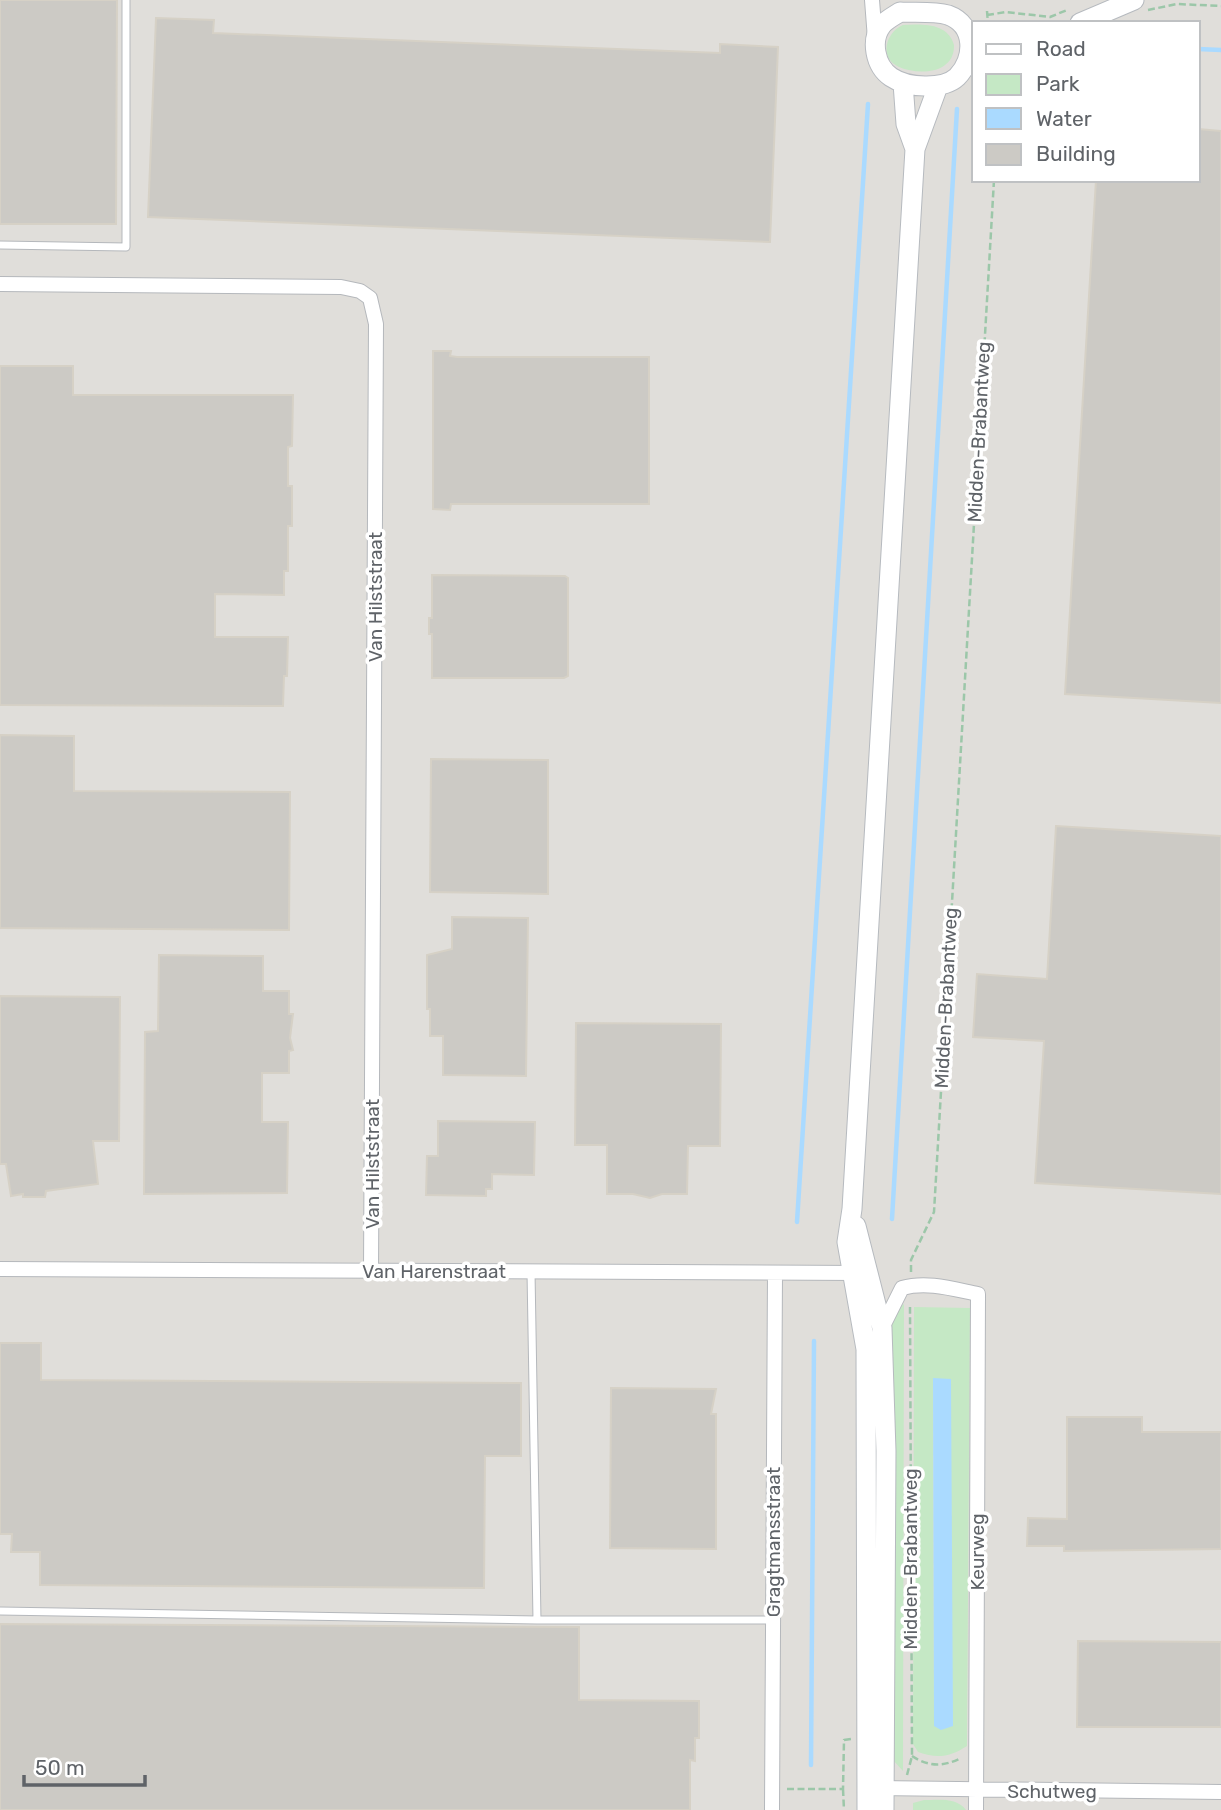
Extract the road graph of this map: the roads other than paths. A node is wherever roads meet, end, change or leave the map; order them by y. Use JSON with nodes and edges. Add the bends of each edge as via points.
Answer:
{"nodes":[{"id":1,"x":127,"y":0,"type":"edge"},
{"id":2,"x":872,"y":0,"type":"edge"},
{"id":3,"x":902,"y":0,"type":"edge"},
{"id":4,"x":1138,"y":6,"type":"edge"},
{"id":5,"x":922,"y":13,"type":"junction"},
{"id":6,"x":1075,"y":16,"type":"edge"},
{"id":7,"x":971,"y":32,"type":"edge"},
{"id":8,"x":875,"y":39,"type":"junction"},
{"id":9,"x":972,"y":57,"type":"edge"},
{"id":10,"x":902,"y":83,"type":"junction"},
{"id":11,"x":938,"y":86,"type":"junction"},
{"id":12,"x":915,"y":149,"type":"junction"},
{"id":13,"x":0,"y":245,"type":"edge"},
{"id":14,"x":0,"y":284,"type":"edge"},
{"id":15,"x":0,"y":1269,"type":"edge"},
{"id":16,"x":371,"y":1270,"type":"junction"},
{"id":17,"x":531,"y":1272,"type":"junction"},
{"id":18,"x":860,"y":1273,"type":"junction"},
{"id":19,"x":775,"y":1274,"type":"junction"},
{"id":20,"x":881,"y":1328,"type":"junction"},
{"id":21,"x":0,"y":1611,"type":"edge"},
{"id":22,"x":537,"y":1620,"type":"junction"},
{"id":23,"x":773,"y":1620,"type":"junction"},
{"id":24,"x":875,"y":1788,"type":"junction"},
{"id":25,"x":976,"y":1791,"type":"junction"},
{"id":26,"x":1221,"y":1792,"type":"edge"},
{"id":27,"x":772,"y":1810,"type":"edge"},
{"id":28,"x":867,"y":1810,"type":"edge"},
{"id":29,"x":884,"y":1810,"type":"edge"},
{"id":30,"x":976,"y":1810,"type":"edge"}],
"edges":[{"from":1,"to":13,"type":"lane","via":[[126,247]]},
{"from":2,"to":8,"type":"street"},
{"from":3,"to":5,"type":"street"},
{"from":4,"to":6,"type":"street"},
{"from":5,"to":7,"type":"street","via":[[947,15]]},
{"from":5,"to":8,"type":"street","via":[[900,12],[883,23]]},
{"from":7,"to":9,"type":"street"},
{"from":8,"to":10,"type":"street","via":[[879,63]]},
{"from":9,"to":11,"type":"street","via":[[952,81]]},
{"from":10,"to":11,"type":"street"},
{"from":10,"to":12,"type":"street","name":"Midden-Brabantweg","via":[[906,124]]},
{"from":11,"to":12,"type":"street","name":"Midden-Brabantweg"},
{"from":12,"to":18,"type":"street","name":"Midden-Brabantweg","via":[[852,1209]]},
{"from":14,"to":16,"type":"street","name":"Van Hilststraat","via":[[341,287],[370,298],[376,324]]},
{"from":15,"to":16,"type":"street","name":"Van Harenstraat"},
{"from":16,"to":17,"type":"street","name":"Van Harenstraat"},
{"from":17,"to":19,"type":"street","name":"Van Harenstraat"},
{"from":17,"to":22,"type":"lane"},
{"from":18,"to":19,"type":"street","name":"Van Harenstraat"},
{"from":18,"to":20,"type":"street","name":"Midden-Brabantweg"},
{"from":18,"to":24,"type":"street","name":"Midden-Brabantweg","via":[[866,1349],[866,1737]]},
{"from":19,"to":23,"type":"street","name":"Gragtmansstraat"},
{"from":20,"to":24,"type":"street","name":"Midden-Brabantweg","via":[[886,1451]]},
{"from":20,"to":25,"type":"street","name":"Keurweg","via":[[902,1289],[910,1286],[978,1294]]},
{"from":21,"to":22,"type":"lane"},
{"from":22,"to":23,"type":"lane"},
{"from":23,"to":27,"type":"street","name":"Gragtmansstraat"},
{"from":24,"to":25,"type":"street","name":"Schutweg"},
{"from":24,"to":28,"type":"street","name":"Midden-Brabantweg"},
{"from":24,"to":29,"type":"street","name":"Midden-Brabantweg"},
{"from":25,"to":26,"type":"street","name":"Schutweg"},
{"from":25,"to":30,"type":"street","name":"Keurweg"}]}
